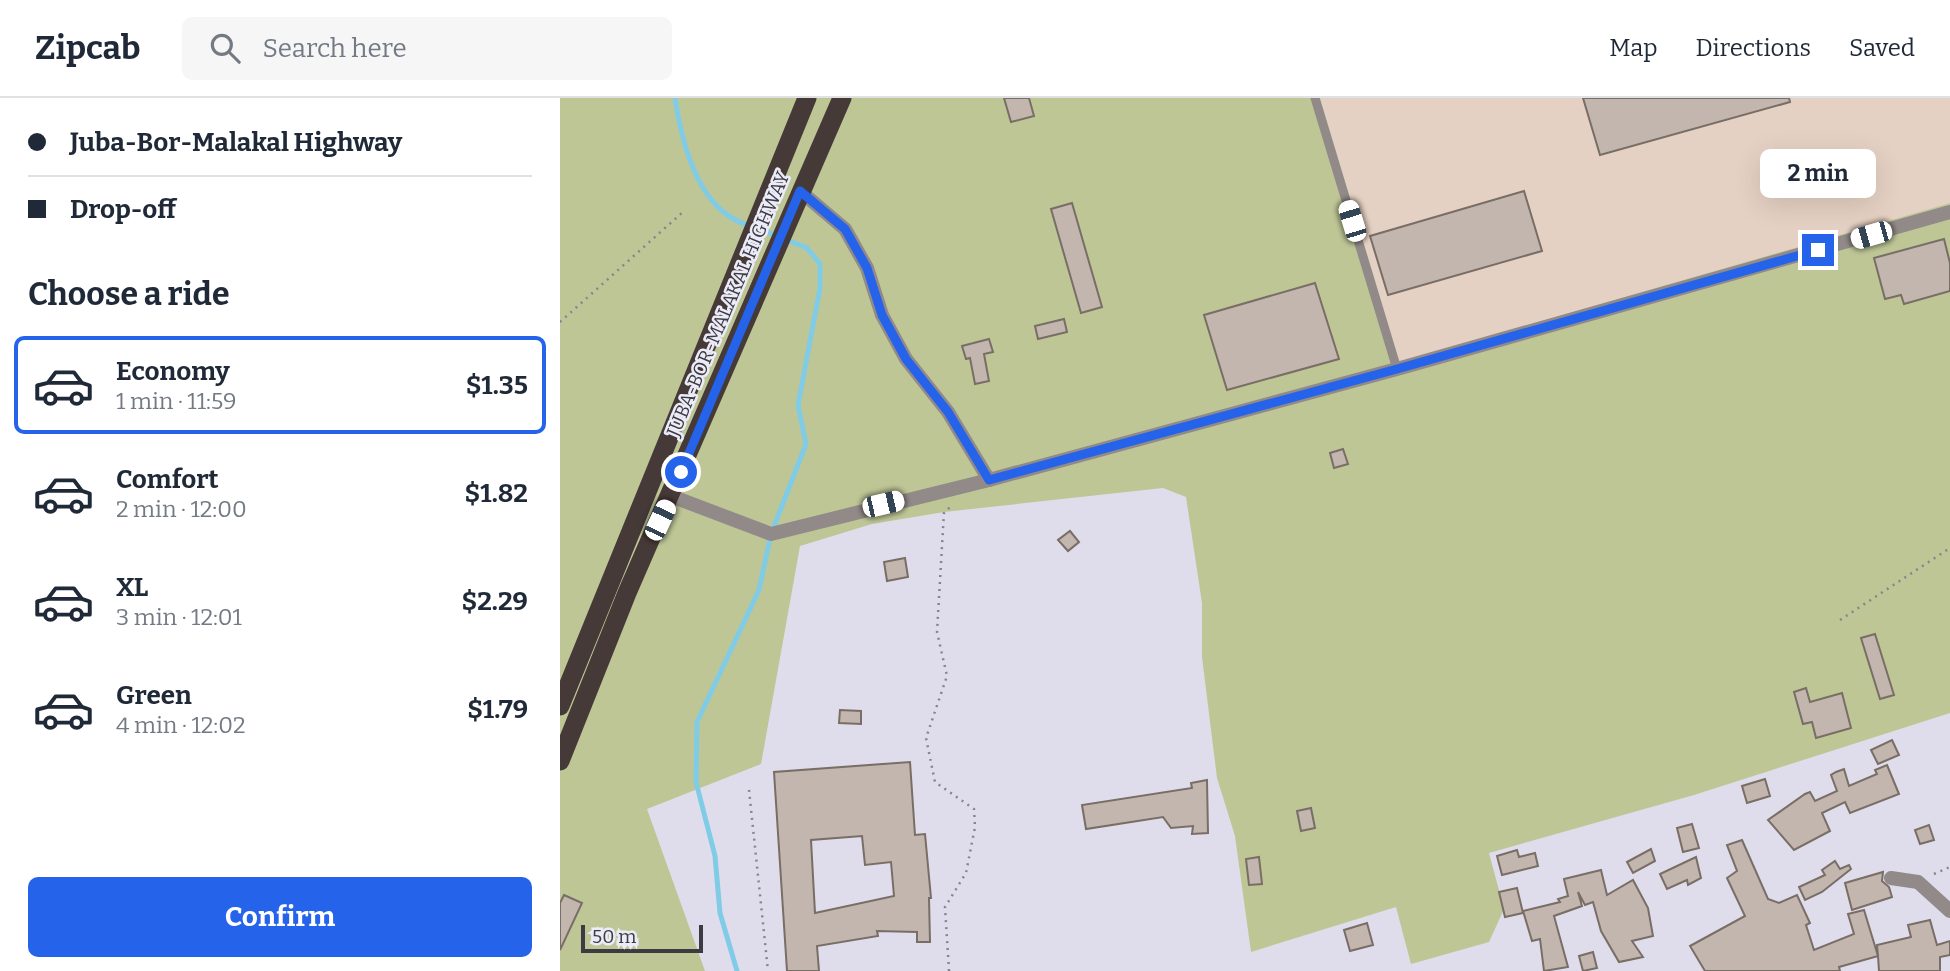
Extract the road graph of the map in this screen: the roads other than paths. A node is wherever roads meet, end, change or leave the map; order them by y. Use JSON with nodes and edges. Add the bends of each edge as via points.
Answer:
{"nodes":[{"id":1,"x":807,"y":98,"type":"edge"},
{"id":2,"x":842,"y":98,"type":"edge"},
{"id":3,"x":1315,"y":98,"type":"edge"},
{"id":4,"x":796,"y":200,"type":"junction"},
{"id":5,"x":1950,"y":212,"type":"edge"},
{"id":6,"x":1397,"y":369,"type":"junction"},
{"id":7,"x":989,"y":480,"type":"junction"},
{"id":8,"x":671,"y":496,"type":"junction"},
{"id":9,"x":560,"y":706,"type":"edge"},
{"id":10,"x":560,"y":761,"type":"edge"},
{"id":11,"x":1891,"y":878,"type":"dead end"},
{"id":12,"x":1950,"y":911,"type":"edge"}],
"edges":[{"from":1,"to":9,"type":"highway","name":"JUBA-BOR-MALAKAL HIGHWAY"},
{"from":2,"to":4,"type":"highway","name":"JUBA-BOR-MALAKAL HIGHWAY"},
{"from":3,"to":6,"type":"lane"},
{"from":4,"to":7,"type":"street","via":[[845,229],[906,359],[948,412]]},
{"from":4,"to":8,"type":"highway","name":"JUBA-BOR-MALAKAL HIGHWAY"},
{"from":5,"to":6,"type":"street"},
{"from":6,"to":7,"type":"street"},
{"from":7,"to":8,"type":"street","via":[[771,534]]},
{"from":8,"to":10,"type":"highway","name":"JUBA-BOR-MALAKAL HIGHWAY"},
{"from":11,"to":12,"type":"street","via":[[1918,882]]}]}
